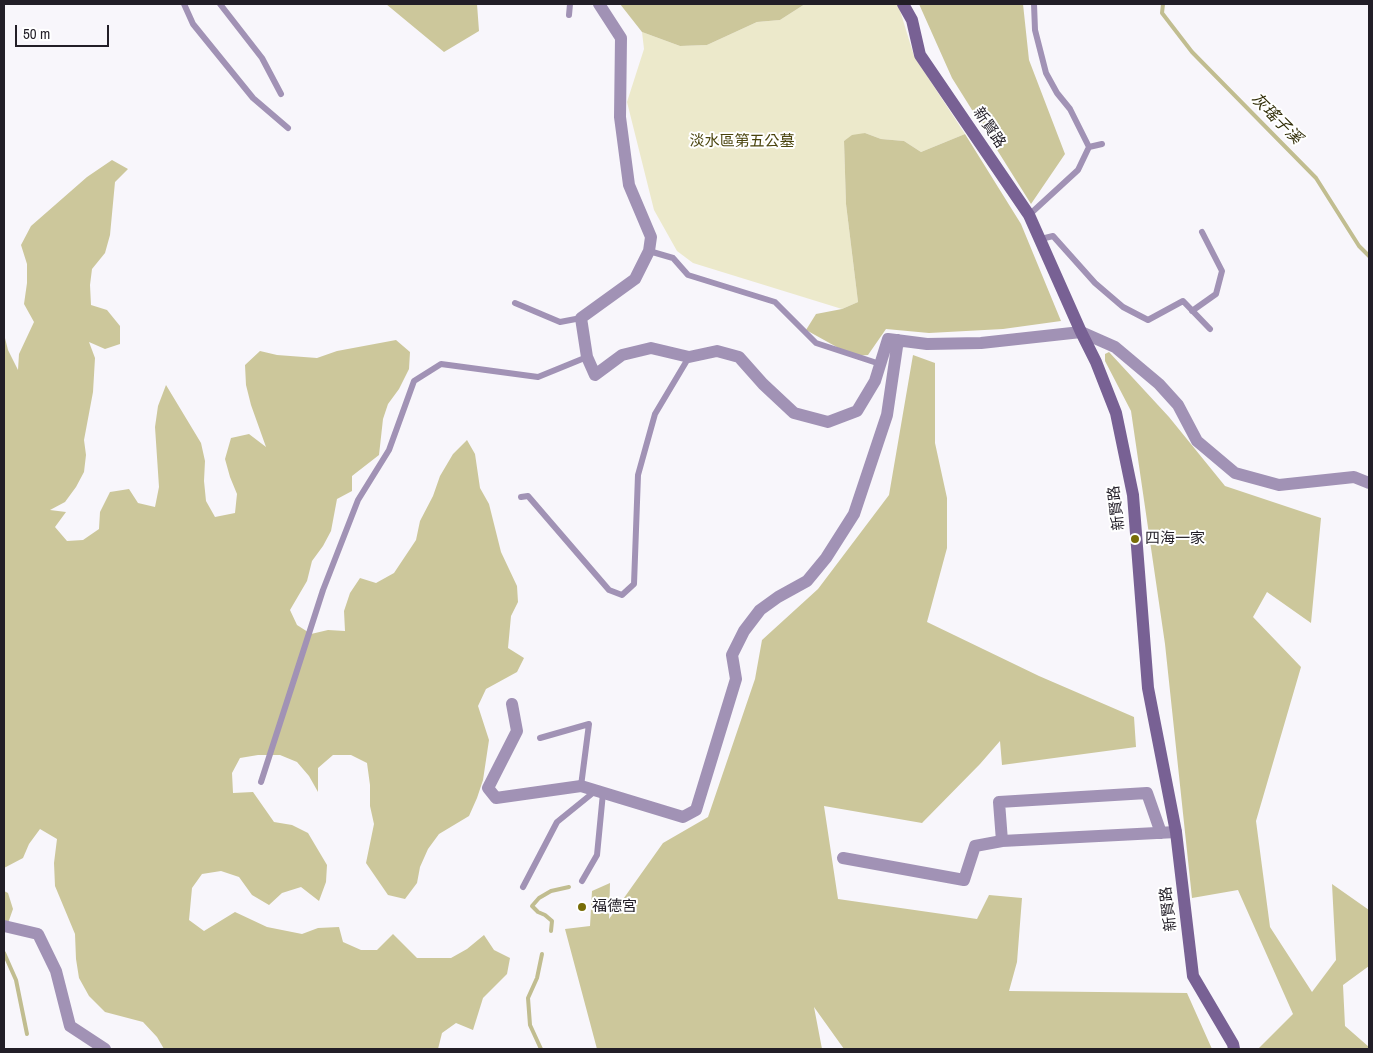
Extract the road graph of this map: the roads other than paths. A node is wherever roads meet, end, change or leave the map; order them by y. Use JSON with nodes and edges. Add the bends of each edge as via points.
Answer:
{"nodes":[{"id":1,"x":184,"y":4,"type":"edge"},
{"id":2,"x":220,"y":4,"type":"edge"},
{"id":3,"x":570,"y":4,"type":"edge"},
{"id":4,"x":598,"y":4,"type":"edge"},
{"id":5,"x":903,"y":4,"type":"edge"},
{"id":6,"x":1034,"y":4,"type":"edge"},
{"id":7,"x":569,"y":14,"type":"dead end"},
{"id":8,"x":281,"y":94,"type":"dead end"},
{"id":9,"x":288,"y":128,"type":"dead end"},
{"id":10,"x":1102,"y":144,"type":"dead end"},
{"id":11,"x":1089,"y":147,"type":"junction"},
{"id":12,"x":1029,"y":215,"type":"junction"},
{"id":13,"x":1202,"y":232,"type":"dead end"},
{"id":14,"x":1041,"y":239,"type":"junction"},
{"id":15,"x":648,"y":251,"type":"junction"},
{"id":16,"x":515,"y":303,"type":"dead end"},
{"id":17,"x":1192,"y":311,"type":"junction"},
{"id":18,"x":580,"y":318,"type":"junction"},
{"id":19,"x":1210,"y":330,"type":"dead end"},
{"id":20,"x":1081,"y":332,"type":"junction"},
{"id":21,"x":898,"y":340,"type":"junction"},
{"id":22,"x":587,"y":357,"type":"junction"},
{"id":23,"x":689,"y":357,"type":"junction"},
{"id":24,"x":880,"y":364,"type":"junction"},
{"id":25,"x":1369,"y":483,"type":"edge"},
{"id":26,"x":521,"y":497,"type":"dead end"},
{"id":27,"x":512,"y":704,"type":"dead end"},
{"id":28,"x":540,"y":738,"type":"dead end"},
{"id":29,"x":261,"y":782,"type":"dead end"},
{"id":30,"x":581,"y":786,"type":"junction"},
{"id":31,"x":598,"y":792,"type":"junction"},
{"id":32,"x":1176,"y":832,"type":"junction"},
{"id":33,"x":1161,"y":833,"type":"junction"},
{"id":34,"x":1002,"y":842,"type":"junction"},
{"id":35,"x":843,"y":858,"type":"dead end"},
{"id":36,"x":582,"y":881,"type":"dead end"},
{"id":37,"x":523,"y":887,"type":"dead end"},
{"id":38,"x":4,"y":926,"type":"edge"},
{"id":39,"x":106,"y":1049,"type":"edge"},
{"id":40,"x":1234,"y":1049,"type":"edge"}],
"edges":[{"from":1,"to":9,"type":"lane","via":[[193,24],[253,98]]},
{"from":2,"to":8,"type":"lane","via":[[262,58]]},
{"from":3,"to":7,"type":"lane"},
{"from":4,"to":15,"type":"street","via":[[621,38],[621,126],[629,185],[651,237]]},
{"from":5,"to":12,"type":"street","name":"新賢路","via":[[912,20],[920,55]]},
{"from":6,"to":11,"type":"lane","via":[[1035,30],[1046,73],[1070,109]]},
{"from":10,"to":11,"type":"lane"},
{"from":11,"to":12,"type":"lane","via":[[1078,170]]},
{"from":12,"to":14,"type":"street","name":"新賢路"},
{"from":13,"to":17,"type":"lane","via":[[1222,271],[1216,294]]},
{"from":14,"to":17,"type":"lane","via":[[1054,236],[1095,283],[1123,307],[1148,320],[1183,301]]},
{"from":14,"to":20,"type":"street","name":"新賢路"},
{"from":15,"to":18,"type":"street","via":[[634,278]]},
{"from":15,"to":24,"type":"lane","via":[[673,258],[688,275],[776,302],[816,342]]},
{"from":16,"to":18,"type":"lane","via":[[560,322]]},
{"from":17,"to":19,"type":"lane"},
{"from":18,"to":22,"type":"street"},
{"from":20,"to":21,"type":"street","via":[[981,343],[927,344]]},
{"from":20,"to":25,"type":"street","via":[[1115,347],[1159,384],[1178,405],[1197,441],[1235,473],[1279,485],[1354,477]]},
{"from":20,"to":32,"type":"street","name":"新賢路","via":[[1116,414],[1133,495],[1148,688]]},
{"from":21,"to":24,"type":"street","via":[[888,339]]},
{"from":21,"to":31,"type":"street","via":[[888,415],[854,514],[807,581],[760,610],[744,631],[732,655],[736,679],[696,810],[683,816]]},
{"from":22,"to":23,"type":"street","via":[[595,375],[622,355],[651,348]]},
{"from":22,"to":29,"type":"lane","via":[[538,377],[441,364],[414,381],[389,450],[358,500],[324,590]]},
{"from":23,"to":24,"type":"street","via":[[717,351],[739,357],[794,413],[828,422],[857,411],[875,381]]},
{"from":23,"to":26,"type":"lane","via":[[655,414],[638,475],[634,584],[622,595],[609,590],[528,496]]},
{"from":27,"to":30,"type":"street","via":[[517,731],[488,788],[496,798]]},
{"from":28,"to":30,"type":"lane","via":[[589,724]]},
{"from":30,"to":31,"type":"street"},
{"from":31,"to":36,"type":"lane","via":[[596,855]]},
{"from":31,"to":37,"type":"lane","via":[[557,822]]},
{"from":32,"to":33,"type":"street"},
{"from":32,"to":40,"type":"street","name":"新賢路","via":[[1193,976]]},
{"from":33,"to":34,"type":"street"},
{"from":33,"to":34,"type":"street","via":[[1147,793],[999,802]]},
{"from":34,"to":35,"type":"street","via":[[974,846],[964,880]]},
{"from":38,"to":39,"type":"street","via":[[38,934],[56,971],[70,1026]]}]}
